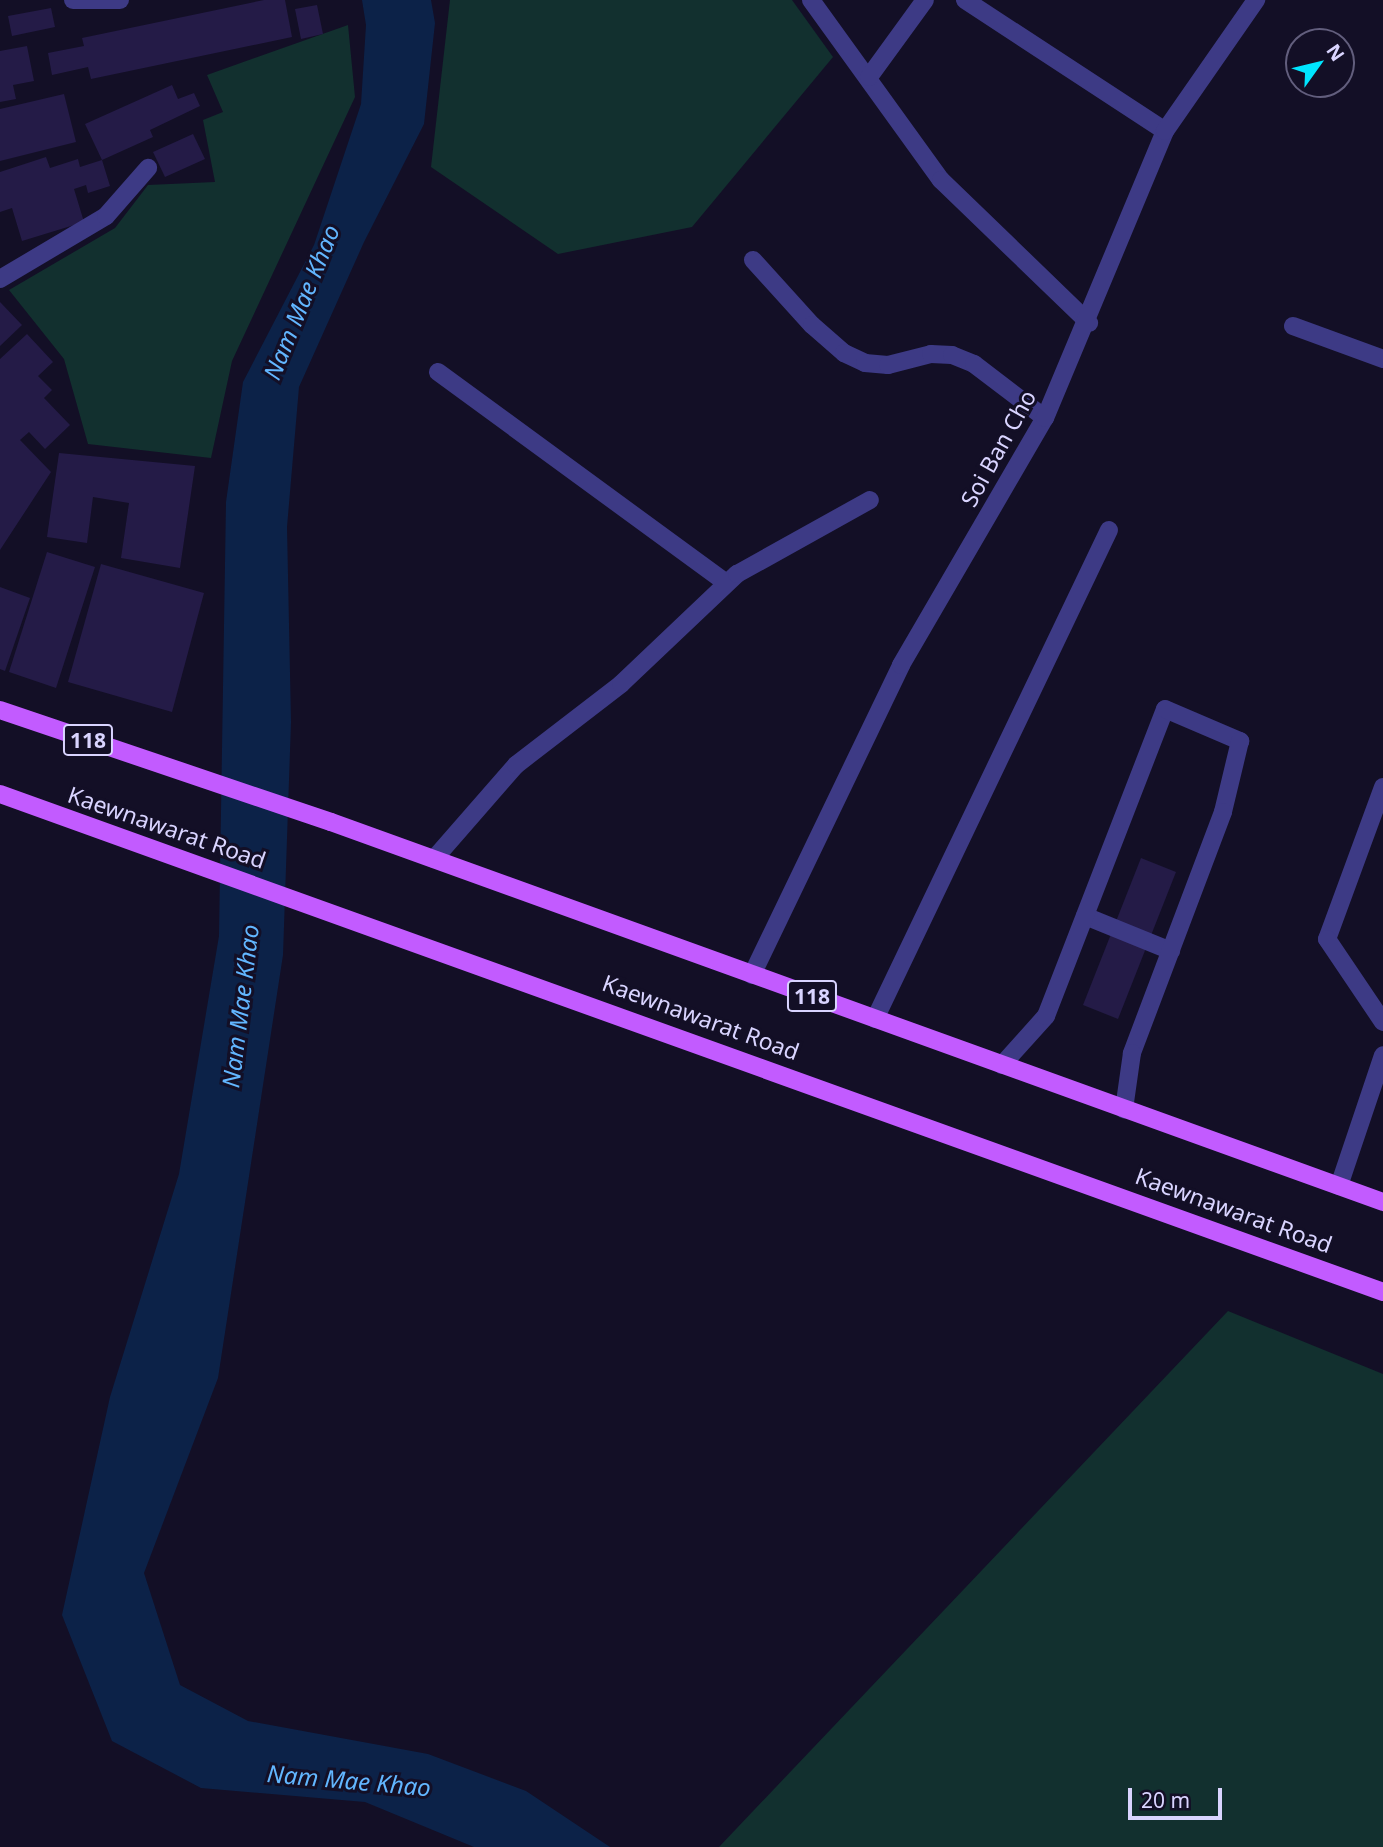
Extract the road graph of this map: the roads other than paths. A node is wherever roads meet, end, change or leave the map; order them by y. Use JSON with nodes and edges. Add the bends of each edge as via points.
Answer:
{"nodes":[{"id":1,"x":73,"y":0,"type":"edge"},
{"id":2,"x":120,"y":0,"type":"edge"},
{"id":3,"x":811,"y":0,"type":"edge"},
{"id":4,"x":925,"y":0,"type":"edge"},
{"id":5,"x":965,"y":0,"type":"edge"},
{"id":6,"x":1256,"y":0,"type":"edge"},
{"id":7,"x":869,"y":77,"type":"junction"},
{"id":8,"x":1166,"y":131,"type":"junction"},
{"id":9,"x":148,"y":168,"type":"dead end"},
{"id":10,"x":753,"y":260,"type":"dead end"},
{"id":11,"x":0,"y":279,"type":"edge"},
{"id":12,"x":1089,"y":323,"type":"junction"},
{"id":13,"x":1293,"y":326,"type":"dead end"},
{"id":14,"x":1383,"y":359,"type":"edge"},
{"id":15,"x":438,"y":372,"type":"dead end"},
{"id":16,"x":1045,"y":418,"type":"junction"},
{"id":17,"x":870,"y":500,"type":"dead end"},
{"id":18,"x":1109,"y":530,"type":"dead end"},
{"id":19,"x":726,"y":583,"type":"junction"},
{"id":20,"x":0,"y":710,"type":"edge"},
{"id":21,"x":1383,"y":787,"type":"edge"},
{"id":22,"x":0,"y":794,"type":"edge"},
{"id":23,"x":434,"y":859,"type":"junction"},
{"id":24,"x":1085,"y":916,"type":"junction"},
{"id":25,"x":1171,"y":951,"type":"junction"},
{"id":26,"x":752,"y":975,"type":"junction"},
{"id":27,"x":875,"y":1019,"type":"junction"},
{"id":28,"x":1383,"y":1022,"type":"edge"},
{"id":29,"x":1383,"y":1055,"type":"edge"},
{"id":30,"x":1002,"y":1065,"type":"junction"},
{"id":31,"x":1124,"y":1109,"type":"junction"},
{"id":32,"x":1339,"y":1186,"type":"junction"},
{"id":33,"x":1383,"y":1202,"type":"edge"},
{"id":34,"x":1383,"y":1292,"type":"edge"}],
"edges":[{"from":1,"to":2,"type":"street"},
{"from":3,"to":7,"type":"street"},
{"from":4,"to":7,"type":"street"},
{"from":5,"to":8,"type":"street"},
{"from":6,"to":8,"type":"street","name":"Soi Ban Cho"},
{"from":7,"to":12,"type":"street","via":[[941,180]]},
{"from":8,"to":12,"type":"street","name":"Soi Ban Cho"},
{"from":9,"to":11,"type":"street","via":[[106,216]]},
{"from":10,"to":16,"type":"street","via":[[812,326],[844,353],[864,363],[888,365],[931,354],[952,355],[974,364]]},
{"from":12,"to":16,"type":"street","name":"Soi Ban Cho"},
{"from":13,"to":14,"type":"street"},
{"from":15,"to":19,"type":"street"},
{"from":16,"to":26,"type":"street","name":"Soi Ban Cho","via":[[901,665]]},
{"from":17,"to":19,"type":"street"},
{"from":18,"to":27,"type":"street"},
{"from":19,"to":23,"type":"street","via":[[621,684],[516,765]]},
{"from":20,"to":23,"type":"main road","number":"118"},
{"from":21,"to":28,"type":"street","via":[[1327,939]]},
{"from":22,"to":34,"type":"main road","name":"Kaewnawarat Road"},
{"from":23,"to":26,"type":"main road","number":"118"},
{"from":24,"to":25,"type":"street"},
{"from":24,"to":25,"type":"street","via":[[1165,709],[1240,741],[1223,812]]},
{"from":24,"to":30,"type":"street","via":[[1046,1016]]},
{"from":25,"to":31,"type":"street","via":[[1132,1053]]},
{"from":26,"to":27,"type":"main road","number":"118"},
{"from":27,"to":30,"type":"main road","number":"118"},
{"from":29,"to":32,"type":"street"},
{"from":30,"to":31,"type":"main road","number":"118"},
{"from":31,"to":32,"type":"main road","number":"118"},
{"from":32,"to":33,"type":"main road","number":"118"}]}
